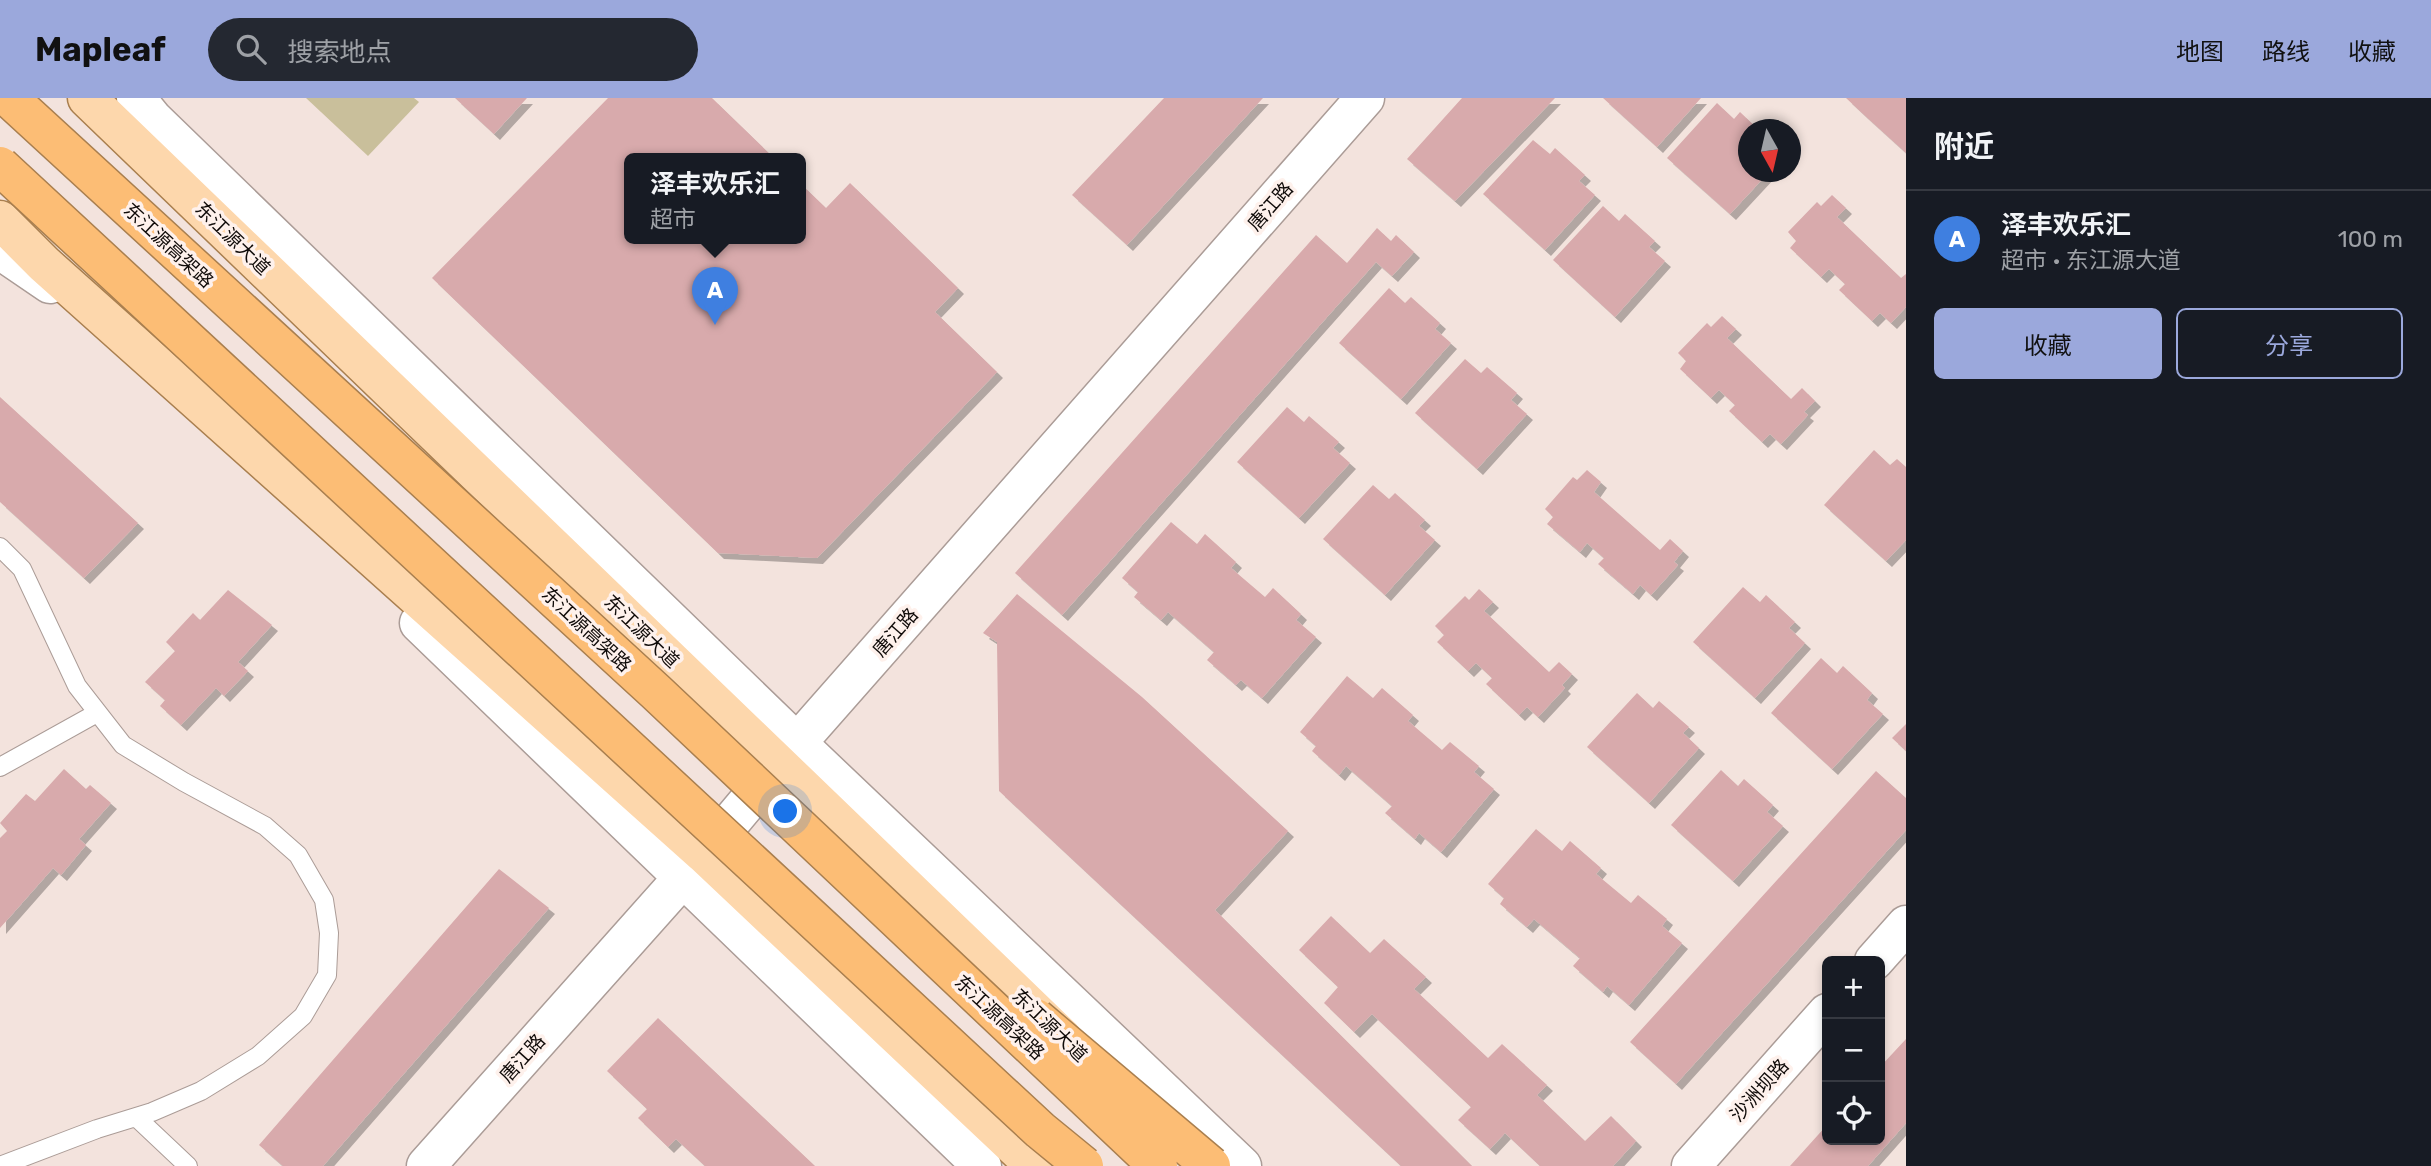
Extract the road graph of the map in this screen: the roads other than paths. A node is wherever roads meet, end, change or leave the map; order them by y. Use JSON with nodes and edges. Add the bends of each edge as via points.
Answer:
{"nodes":[{"id":1,"x":10,"y":98,"type":"edge"},
{"id":2,"x":88,"y":98,"type":"edge"},
{"id":3,"x":136,"y":98,"type":"edge"},
{"id":4,"x":1365,"y":98,"type":"edge"},
{"id":5,"x":0,"y":114,"type":"edge"},
{"id":6,"x":0,"y":166,"type":"edge"},
{"id":7,"x":0,"y":220,"type":"edge"},
{"id":8,"x":0,"y":250,"type":"edge"},
{"id":9,"x":0,"y":547,"type":"edge"},
{"id":10,"x":656,"y":692,"type":"junction"},
{"id":11,"x":97,"y":713,"type":"junction"},
{"id":12,"x":789,"y":754,"type":"junction"},
{"id":13,"x":0,"y":767,"type":"edge"},
{"id":14,"x":694,"y":865,"type":"junction"},
{"id":15,"x":1906,"y":925,"type":"edge"},
{"id":16,"x":1878,"y":956,"type":"edge"},
{"id":17,"x":1822,"y":1019,"type":"edge"},
{"id":18,"x":136,"y":1117,"type":"junction"},
{"id":19,"x":1,"y":1165,"type":"edge"},
{"id":20,"x":188,"y":1166,"type":"edge"},
{"id":21,"x":426,"y":1166,"type":"edge"},
{"id":22,"x":982,"y":1166,"type":"edge"},
{"id":23,"x":1035,"y":1166,"type":"edge"},
{"id":24,"x":1083,"y":1166,"type":"edge"},
{"id":25,"x":1158,"y":1166,"type":"edge"},
{"id":26,"x":1195,"y":1166,"type":"edge"},
{"id":27,"x":1211,"y":1166,"type":"edge"},
{"id":28,"x":1242,"y":1166,"type":"edge"},
{"id":29,"x":1691,"y":1166,"type":"edge"}],
"edges":[{"from":1,"to":5,"type":"street"},
{"from":1,"to":10,"type":"highway","name":"东江源高架路","bridge":true},
{"from":2,"to":12,"type":"main road","name":"东江源大道"},
{"from":3,"to":12,"type":"street"},
{"from":4,"to":12,"type":"street","name":"唐江路"},
{"from":6,"to":24,"type":"highway","bridge":true},
{"from":7,"to":14,"type":"main road"},
{"from":8,"to":14,"type":"street","via":[[99,317]]},
{"from":9,"to":11,"type":"lane","via":[[22,569],[77,686]]},
{"from":10,"to":25,"type":"highway","name":"东江源高架路","bridge":true},
{"from":10,"to":27,"type":"highway","bridge":true},
{"from":11,"to":13,"type":"lane"},
{"from":11,"to":18,"type":"lane","via":[[123,745],[265,826],[298,855],[324,900],[329,933],[327,975],[303,1016],[258,1056],[213,1084]]},
{"from":12,"to":14,"type":"street","name":"唐江路"},
{"from":12,"to":26,"type":"main road","name":"东江源大道"},
{"from":12,"to":28,"type":"street"},
{"from":14,"to":21,"type":"street","name":"唐江路"},
{"from":14,"to":22,"type":"street"},
{"from":14,"to":23,"type":"main road"},
{"from":15,"to":16,"type":"street"},
{"from":17,"to":29,"type":"street","name":"沙洲坝路"},
{"from":18,"to":19,"type":"lane"},
{"from":18,"to":20,"type":"lane"}]}
